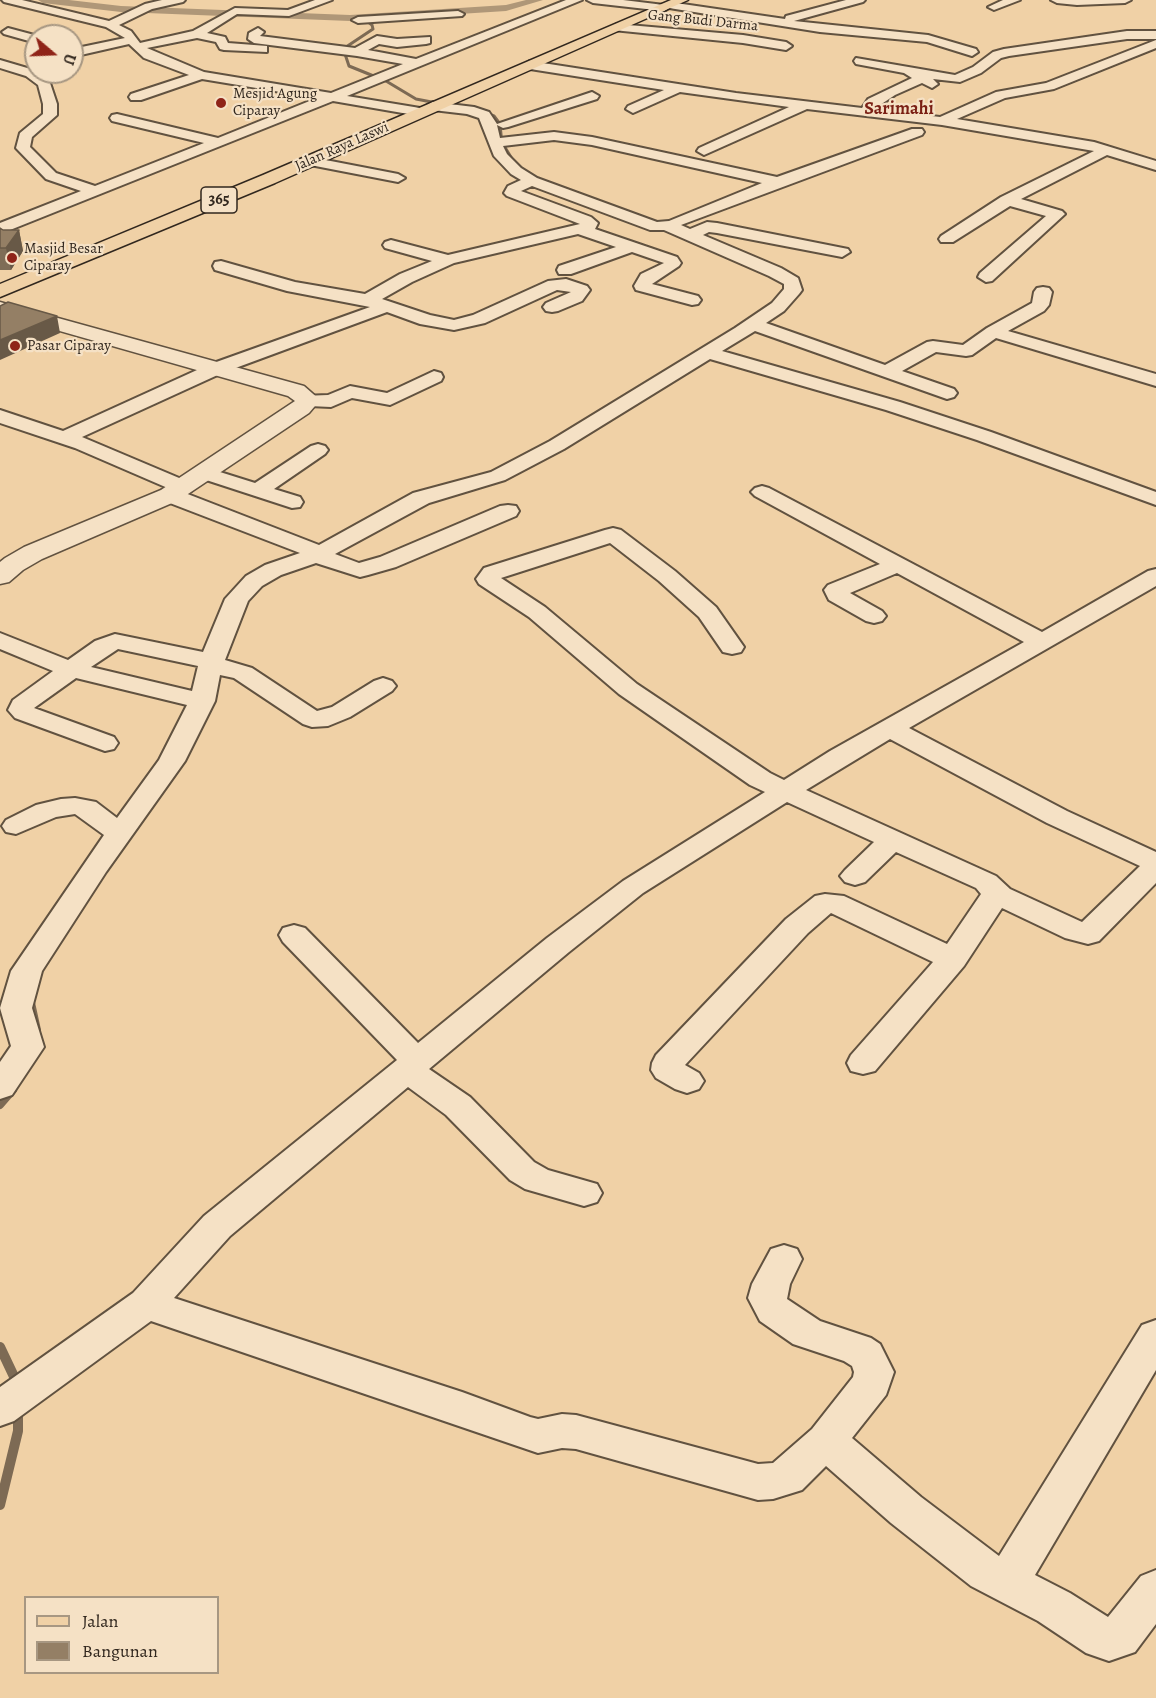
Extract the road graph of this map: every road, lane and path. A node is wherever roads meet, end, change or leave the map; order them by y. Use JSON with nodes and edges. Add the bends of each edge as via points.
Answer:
{"nodes":[{"id":1,"x":8,"y":0,"type":"edge"},
{"id":2,"x":179,"y":0,"type":"edge"},
{"id":3,"x":252,"y":0,"type":"edge"},
{"id":4,"x":326,"y":0,"type":"edge"},
{"id":5,"x":576,"y":0,"type":"edge"},
{"id":6,"x":594,"y":0,"type":"edge"},
{"id":7,"x":859,"y":0,"type":"edge"},
{"id":8,"x":1014,"y":0,"type":"edge"},
{"id":9,"x":1058,"y":0,"type":"edge"},
{"id":10,"x":1125,"y":0,"type":"edge"},
{"id":11,"x":672,"y":4,"type":"edge"},
{"id":12,"x":394,"y":6,"type":"dead end"},
{"id":13,"x":705,"y":7,"type":"dead end"},
{"id":14,"x":994,"y":7,"type":"dead end"},
{"id":15,"x":228,"y":12,"type":"junction"},
{"id":16,"x":458,"y":14,"type":"dead end"},
{"id":17,"x":272,"y":18,"type":"dead end"},
{"id":18,"x":770,"y":21,"type":"junction"},
{"id":19,"x":434,"y":23,"type":"dead end"},
{"id":20,"x":110,"y":25,"type":"junction"},
{"id":21,"x":617,"y":28,"type":"junction"},
{"id":22,"x":8,"y":32,"type":"dead end"},
{"id":23,"x":749,"y":32,"type":"dead end"},
{"id":24,"x":197,"y":34,"type":"junction"},
{"id":25,"x":1156,"y":35,"type":"edge"},
{"id":26,"x":24,"y":36,"type":"edge"},
{"id":27,"x":919,"y":38,"type":"junction"},
{"id":28,"x":426,"y":40,"type":"dead end"},
{"id":29,"x":474,"y":41,"type":"junction"},
{"id":30,"x":135,"y":43,"type":"junction"},
{"id":31,"x":1156,"y":44,"type":"edge"},
{"id":32,"x":786,"y":46,"type":"dead end"},
{"id":33,"x":263,"y":49,"type":"dead end"},
{"id":34,"x":84,"y":51,"type":"edge"},
{"id":35,"x":349,"y":51,"type":"junction"},
{"id":36,"x":907,"y":51,"type":"dead end"},
{"id":37,"x":972,"y":52,"type":"dead end"},
{"id":38,"x":860,"y":61,"type":"dead end"},
{"id":39,"x":24,"y":63,"type":"edge"},
{"id":40,"x":417,"y":63,"type":"junction"},
{"id":41,"x":530,"y":65,"type":"junction"},
{"id":42,"x":4,"y":66,"type":"edge"},
{"id":43,"x":201,"y":75,"type":"junction"},
{"id":44,"x":919,"y":76,"type":"junction"},
{"id":45,"x":676,"y":89,"type":"junction"},
{"id":46,"x":947,"y":91,"type":"dead end"},
{"id":47,"x":334,"y":96,"type":"junction"},
{"id":48,"x":592,"y":96,"type":"dead end"},
{"id":49,"x":967,"y":96,"type":"dead end"},
{"id":50,"x":136,"y":97,"type":"dead end"},
{"id":51,"x":988,"y":101,"type":"junction"},
{"id":52,"x":436,"y":105,"type":"junction"},
{"id":53,"x":805,"y":105,"type":"junction"},
{"id":54,"x":633,"y":109,"type":"dead end"},
{"id":55,"x":866,"y":111,"type":"junction"},
{"id":56,"x":117,"y":118,"type":"dead end"},
{"id":57,"x":496,"y":120,"type":"junction"},
{"id":58,"x":942,"y":120,"type":"junction"},
{"id":59,"x":918,"y":132,"type":"dead end"},
{"id":60,"x":500,"y":141,"type":"junction"},
{"id":61,"x":219,"y":142,"type":"junction"},
{"id":62,"x":1106,"y":150,"type":"junction"},
{"id":63,"x":704,"y":151,"type":"dead end"},
{"id":64,"x":310,"y":161,"type":"junction"},
{"id":65,"x":1156,"y":166,"type":"edge"},
{"id":66,"x":398,"y":178,"type":"dead end"},
{"id":67,"x":532,"y":181,"type":"junction"},
{"id":68,"x":778,"y":182,"type":"junction"},
{"id":69,"x":95,"y":191,"type":"junction"},
{"id":70,"x":1006,"y":201,"type":"junction"},
{"id":71,"x":664,"y":226,"type":"junction"},
{"id":72,"x":0,"y":229,"type":"edge"},
{"id":73,"x":581,"y":230,"type":"junction"},
{"id":74,"x":690,"y":235,"type":"junction"},
{"id":75,"x":947,"y":239,"type":"dead end"},
{"id":76,"x":391,"y":245,"type":"dead end"},
{"id":77,"x":632,"y":247,"type":"junction"},
{"id":78,"x":842,"y":252,"type":"dead end"},
{"id":79,"x":448,"y":260,"type":"junction"},
{"id":80,"x":221,"y":266,"type":"dead end"},
{"id":81,"x":565,"y":270,"type":"dead end"},
{"id":82,"x":986,"y":277,"type":"dead end"},
{"id":83,"x":0,"y":291,"type":"edge"},
{"id":84,"x":1043,"y":292,"type":"dead end"},
{"id":85,"x":368,"y":300,"type":"junction"},
{"id":86,"x":692,"y":300,"type":"dead end"},
{"id":87,"x":388,"y":306,"type":"junction"},
{"id":88,"x":552,"y":307,"type":"dead end"},
{"id":89,"x":0,"y":308,"type":"edge"},
{"id":90,"x":479,"y":319,"type":"junction"},
{"id":91,"x":753,"y":324,"type":"junction"},
{"id":92,"x":506,"y":325,"type":"dead end"},
{"id":93,"x":993,"y":332,"type":"junction"},
{"id":94,"x":708,"y":353,"type":"junction"},
{"id":95,"x":215,"y":369,"type":"junction"},
{"id":96,"x":888,"y":371,"type":"junction"},
{"id":97,"x":434,"y":377,"type":"dead end"},
{"id":98,"x":1156,"y":380,"type":"edge"},
{"id":99,"x":948,"y":393,"type":"dead end"},
{"id":100,"x":309,"y":400,"type":"junction"},
{"id":101,"x":2,"y":418,"type":"edge"},
{"id":102,"x":64,"y":438,"type":"junction"},
{"id":103,"x":318,"y":450,"type":"dead end"},
{"id":104,"x":204,"y":473,"type":"junction"},
{"id":105,"x":259,"y":490,"type":"junction"},
{"id":106,"x":177,"y":491,"type":"junction"},
{"id":107,"x":762,"y":492,"type":"dead end"},
{"id":108,"x":1156,"y":499,"type":"edge"},
{"id":109,"x":292,"y":502,"type":"dead end"},
{"id":110,"x":508,"y":511,"type":"dead end"},
{"id":111,"x":317,"y":555,"type":"junction"},
{"id":112,"x":897,"y":565,"type":"junction"},
{"id":113,"x":0,"y":576,"type":"edge"},
{"id":114,"x":1156,"y":576,"type":"edge"},
{"id":115,"x":874,"y":616,"type":"dead end"},
{"id":116,"x":0,"y":640,"type":"edge"},
{"id":117,"x":1042,"y":642,"type":"junction"},
{"id":118,"x":732,"y":647,"type":"dead end"},
{"id":119,"x":219,"y":666,"type":"junction"},
{"id":120,"x":74,"y":670,"type":"junction"},
{"id":121,"x":383,"y":686,"type":"dead end"},
{"id":122,"x":202,"y":701,"type":"junction"},
{"id":123,"x":10,"y":714,"type":"edge"},
{"id":124,"x":891,"y":729,"type":"junction"},
{"id":125,"x":105,"y":743,"type":"dead end"},
{"id":126,"x":786,"y":790,"type":"junction"},
{"id":127,"x":16,"y":826,"type":"dead end"},
{"id":128,"x":119,"y":833,"type":"junction"},
{"id":129,"x":893,"y":839,"type":"junction"},
{"id":130,"x":1156,"y":865,"type":"edge"},
{"id":131,"x":855,"y":876,"type":"dead end"},
{"id":132,"x":996,"y":894,"type":"junction"},
{"id":133,"x":294,"y":935,"type":"dead end"},
{"id":134,"x":952,"y":959,"type":"junction"},
{"id":135,"x":863,"y":1063,"type":"dead end"},
{"id":136,"x":412,"y":1065,"type":"junction"},
{"id":137,"x":687,"y":1081,"type":"dead end"},
{"id":138,"x":0,"y":1086,"type":"edge"},
{"id":139,"x":584,"y":1193,"type":"dead end"},
{"id":140,"x":784,"y":1259,"type":"dead end"},
{"id":141,"x":146,"y":1304,"type":"junction"},
{"id":142,"x":1156,"y":1336,"type":"edge"},
{"id":143,"x":0,"y":1409,"type":"edge"},
{"id":144,"x":825,"y":1441,"type":"junction"},
{"id":145,"x":1008,"y":1583,"type":"junction"},
{"id":146,"x":1156,"y":1590,"type":"edge"}],
"edges":[{"from":1,"to":20,"type":"street"},
{"from":2,"to":20,"type":"street","via":[[144,9]]},
{"from":3,"to":15,"type":"street"},
{"from":4,"to":15,"type":"street","via":[[289,13]]},
{"from":5,"to":29,"type":"street"},
{"from":6,"to":11,"type":"street"},
{"from":7,"to":18,"type":"street"},
{"from":8,"to":14,"type":"street"},
{"from":9,"to":10,"type":"street"},
{"from":11,"to":13,"type":"street"},
{"from":11,"to":18,"type":"street"},
{"from":11,"to":21,"type":"main road","name":"Jalan Raya Laswi","number":"365"},
{"from":12,"to":16,"type":"street","via":[[358,20]]},
{"from":15,"to":24,"type":"street"},
{"from":17,"to":35,"type":"street","via":[[252,38]]},
{"from":18,"to":23,"type":"street"},
{"from":18,"to":27,"type":"street"},
{"from":19,"to":29,"type":"street","via":[[450,25],[450,32]]},
{"from":20,"to":30,"type":"street","via":[[127,33]]},
{"from":21,"to":32,"type":"street","name":"Gang Budi Darma"},
{"from":21,"to":41,"type":"main road","name":"Jalan Raya Laswi","number":"365"},
{"from":22,"to":26,"type":"street"},
{"from":24,"to":30,"type":"street"},
{"from":24,"to":33,"type":"street","via":[[221,40],[224,46]]},
{"from":25,"to":44,"type":"street","via":[[1127,35],[1008,52],[956,79]]},
{"from":27,"to":36,"type":"street"},
{"from":27,"to":37,"type":"street"},
{"from":28,"to":35,"type":"street","via":[[377,40]]},
{"from":29,"to":40,"type":"street"},
{"from":30,"to":34,"type":"street"},
{"from":30,"to":43,"type":"street","via":[[148,55]]},
{"from":31,"to":51,"type":"street","via":[[1060,82],[1009,92]]},
{"from":35,"to":40,"type":"street"},
{"from":38,"to":44,"type":"street"},
{"from":39,"to":42,"type":"street"},
{"from":40,"to":47,"type":"street"},
{"from":41,"to":45,"type":"street"},
{"from":41,"to":52,"type":"main road","name":"Jalan Raya Laswi","number":"365"},
{"from":42,"to":69,"type":"street","via":[[30,73],[44,82],[50,104],[50,115],[25,136],[23,148],[51,177]]},
{"from":43,"to":47,"type":"street"},
{"from":43,"to":50,"type":"street"},
{"from":44,"to":46,"type":"street"},
{"from":44,"to":55,"type":"street","via":[[873,102]]},
{"from":45,"to":53,"type":"street"},
{"from":45,"to":54,"type":"street"},
{"from":47,"to":52,"type":"street"},
{"from":47,"to":61,"type":"street"},
{"from":48,"to":57,"type":"street"},
{"from":49,"to":51,"type":"street"},
{"from":51,"to":58,"type":"street"},
{"from":52,"to":57,"type":"street","via":[[472,110]]},
{"from":52,"to":64,"type":"main road","name":"Jalan Raya Laswi","number":"365"},
{"from":53,"to":55,"type":"street"},
{"from":53,"to":63,"type":"street"},
{"from":55,"to":58,"type":"street"},
{"from":56,"to":61,"type":"street"},
{"from":57,"to":60,"type":"street"},
{"from":58,"to":62,"type":"street"},
{"from":59,"to":68,"type":"street"},
{"from":60,"to":67,"type":"street","via":[[509,165]]},
{"from":60,"to":68,"type":"street","via":[[554,136],[592,141]]},
{"from":61,"to":69,"type":"street"},
{"from":62,"to":65,"type":"street"},
{"from":62,"to":70,"type":"street"},
{"from":64,"to":66,"type":"street"},
{"from":64,"to":83,"type":"main road","name":"Jalan Raya Laswi","number":"365"},
{"from":67,"to":71,"type":"street"},
{"from":67,"to":73,"type":"street","via":[[512,193],[589,222]]},
{"from":68,"to":71,"type":"street"},
{"from":69,"to":72,"type":"street"},
{"from":70,"to":75,"type":"street"},
{"from":70,"to":82,"type":"street","via":[[1058,214]]},
{"from":71,"to":74,"type":"street"},
{"from":73,"to":77,"type":"street"},
{"from":73,"to":79,"type":"street"},
{"from":74,"to":78,"type":"street","via":[[707,227],[717,228]]},
{"from":74,"to":91,"type":"street","via":[[792,282],[793,290],[784,302]]},
{"from":76,"to":79,"type":"street"},
{"from":77,"to":81,"type":"street"},
{"from":77,"to":86,"type":"street","via":[[673,262],[644,281],[643,287]]},
{"from":79,"to":85,"type":"street"},
{"from":80,"to":85,"type":"street","via":[[293,287]]},
{"from":84,"to":93,"type":"street","via":[[1038,307]]},
{"from":85,"to":87,"type":"street"},
{"from":87,"to":90,"type":"street","via":[[446,324],[462,325]]},
{"from":87,"to":95,"type":"street"},
{"from":88,"to":90,"type":"street","via":[[582,291],[569,285],[554,285]]},
{"from":89,"to":95,"type":"street"},
{"from":90,"to":92,"type":"street"},
{"from":91,"to":94,"type":"street"},
{"from":91,"to":96,"type":"street"},
{"from":93,"to":96,"type":"street","via":[[964,352],[933,346]]},
{"from":93,"to":98,"type":"street"},
{"from":94,"to":108,"type":"street","via":[[984,435]]},
{"from":94,"to":111,"type":"street","via":[[537,455],[492,478],[421,498]]},
{"from":95,"to":100,"type":"street","via":[[297,391]]},
{"from":95,"to":102,"type":"street"},
{"from":96,"to":99,"type":"street"},
{"from":97,"to":100,"type":"street","via":[[390,399],[350,392],[331,401]]},
{"from":100,"to":104,"type":"street"},
{"from":101,"to":102,"type":"street"},
{"from":102,"to":106,"type":"street"},
{"from":103,"to":105,"type":"street"},
{"from":104,"to":105,"type":"street"},
{"from":104,"to":106,"type":"street"},
{"from":105,"to":109,"type":"street"},
{"from":106,"to":111,"type":"street","via":[[314,550]]},
{"from":106,"to":113,"type":"street","via":[[33,553]]},
{"from":107,"to":112,"type":"street"},
{"from":110,"to":111,"type":"street","via":[[369,570],[352,569]]},
{"from":111,"to":119,"type":"street","via":[[273,570],[254,581],[237,599]]},
{"from":112,"to":115,"type":"street","via":[[836,590],[837,595]]},
{"from":112,"to":117,"type":"street"},
{"from":114,"to":117,"type":"street"},
{"from":116,"to":120,"type":"street"},
{"from":117,"to":124,"type":"street"},
{"from":118,"to":126,"type":"street","via":[[708,612],[613,535],[492,573],[487,579],[537,612],[628,689],[760,779]]},
{"from":119,"to":120,"type":"street","via":[[162,649],[115,641]]},
{"from":119,"to":121,"type":"street","via":[[312,719],[341,712]]},
{"from":119,"to":122,"type":"street"},
{"from":120,"to":122,"type":"street"},
{"from":120,"to":123,"type":"street"},
{"from":122,"to":128,"type":"street","via":[[172,761]]},
{"from":123,"to":125,"type":"street","via":[[24,713]]},
{"from":124,"to":126,"type":"street"},
{"from":124,"to":130,"type":"street"},
{"from":126,"to":129,"type":"street"},
{"from":126,"to":136,"type":"street","via":[[633,887]]},
{"from":127,"to":128,"type":"street","via":[[46,811],[75,806],[86,808]]},
{"from":128,"to":138,"type":"street","via":[[27,971],[16,1008],[27,1047]]},
{"from":129,"to":131,"type":"street"},
{"from":129,"to":132,"type":"street","via":[[986,882]]},
{"from":130,"to":132,"type":"street","via":[[1088,934]]},
{"from":132,"to":134,"type":"street"},
{"from":133,"to":136,"type":"street"},
{"from":134,"to":135,"type":"street"},
{"from":134,"to":137,"type":"street","via":[[834,903],[825,903],[796,926],[668,1063],[668,1070]]},
{"from":136,"to":139,"type":"street","via":[[522,1171],[537,1180]]},
{"from":136,"to":141,"type":"street","via":[[217,1226]]},
{"from":140,"to":144,"type":"street","via":[[767,1298],[773,1310],[807,1333],[857,1349],[866,1355],[874,1372],[872,1383]]},
{"from":141,"to":143,"type":"street"},
{"from":141,"to":144,"type":"street","via":[[530,1434],[576,1432],[758,1482],[787,1477]]},
{"from":142,"to":145,"type":"street"},
{"from":144,"to":145,"type":"street","via":[[986,1572]]},
{"from":145,"to":146,"type":"street","via":[[1109,1640],[1119,1636]]}]}
